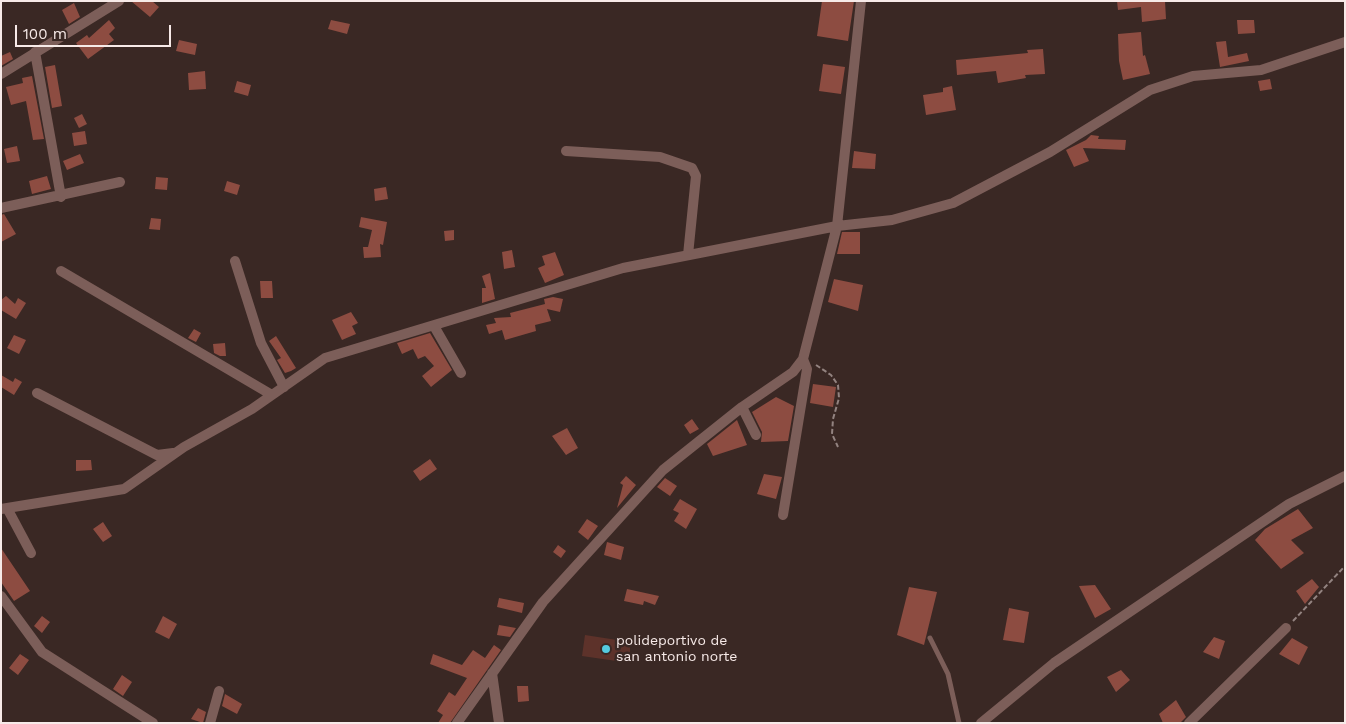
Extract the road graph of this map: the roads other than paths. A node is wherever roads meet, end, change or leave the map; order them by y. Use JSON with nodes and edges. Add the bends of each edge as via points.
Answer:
{"nodes":[{"id":1,"x":118,"y":1,"type":"edge"},
{"id":2,"x":861,"y":1,"type":"edge"},
{"id":3,"x":1345,"y":42,"type":"edge"},
{"id":4,"x":35,"y":52,"type":"junction"},
{"id":5,"x":1,"y":74,"type":"edge"},
{"id":6,"x":566,"y":151,"type":"dead end"},
{"id":7,"x":120,"y":182,"type":"dead end"},
{"id":8,"x":61,"y":197,"type":"junction"},
{"id":9,"x":1,"y":208,"type":"edge"},
{"id":10,"x":837,"y":226,"type":"junction"},
{"id":11,"x":688,"y":255,"type":"junction"},
{"id":12,"x":235,"y":261,"type":"dead end"},
{"id":13,"x":61,"y":270,"type":"dead end"},
{"id":14,"x":434,"y":326,"type":"junction"},
{"id":15,"x":803,"y":359,"type":"junction"},
{"id":16,"x":462,"y":373,"type":"dead end"},
{"id":17,"x":284,"y":387,"type":"junction"},
{"id":18,"x":37,"y":394,"type":"dead end"},
{"id":19,"x":272,"y":395,"type":"junction"},
{"id":20,"x":742,"y":407,"type":"junction"},
{"id":21,"x":756,"y":434,"type":"dead end"},
{"id":22,"x":176,"y":453,"type":"junction"},
{"id":23,"x":1345,"y":476,"type":"edge"},
{"id":24,"x":4,"y":508,"type":"edge"},
{"id":25,"x":783,"y":515,"type":"dead end"},
{"id":26,"x":31,"y":553,"type":"dead end"},
{"id":27,"x":1,"y":596,"type":"edge"},
{"id":28,"x":1286,"y":628,"type":"road end"},
{"id":29,"x":930,"y":638,"type":"dead end"},
{"id":30,"x":492,"y":673,"type":"junction"},
{"id":31,"x":219,"y":691,"type":"dead end"},
{"id":32,"x":153,"y":723,"type":"edge"},
{"id":33,"x":210,"y":723,"type":"edge"},
{"id":34,"x":457,"y":723,"type":"edge"},
{"id":35,"x":499,"y":723,"type":"edge"},
{"id":36,"x":959,"y":723,"type":"edge"},
{"id":37,"x":982,"y":723,"type":"edge"},
{"id":38,"x":1189,"y":723,"type":"edge"}],
"edges":[{"from":1,"to":4,"type":"street"},
{"from":2,"to":10,"type":"street"},
{"from":3,"to":10,"type":"street","via":[[1261,70],[1193,76],[1150,90],[1050,152],[952,203],[892,220]]},
{"from":4,"to":5,"type":"street"},
{"from":4,"to":8,"type":"street"},
{"from":6,"to":11,"type":"street","via":[[660,157],[692,168],[696,176]]},
{"from":7,"to":8,"type":"street"},
{"from":8,"to":9,"type":"street"},
{"from":10,"to":11,"type":"street"},
{"from":10,"to":15,"type":"street"},
{"from":11,"to":14,"type":"street","via":[[623,268]]},
{"from":12,"to":17,"type":"street","via":[[261,343]]},
{"from":13,"to":19,"type":"street"},
{"from":14,"to":16,"type":"street"},
{"from":14,"to":17,"type":"street","via":[[325,358]]},
{"from":15,"to":20,"type":"street","via":[[787,377]]},
{"from":15,"to":25,"type":"street","via":[[807,368]]},
{"from":17,"to":19,"type":"street"},
{"from":18,"to":22,"type":"street","via":[[157,455]]},
{"from":19,"to":22,"type":"street"},
{"from":20,"to":21,"type":"street"},
{"from":20,"to":30,"type":"street","via":[[663,470],[543,602]]},
{"from":22,"to":24,"type":"street","via":[[124,489]]},
{"from":23,"to":37,"type":"street","via":[[1290,504],[1054,663]]},
{"from":24,"to":26,"type":"street"},
{"from":27,"to":32,"type":"street","via":[[42,652]]},
{"from":28,"to":38,"type":"street"},
{"from":29,"to":36,"type":"lane","via":[[948,674]]},
{"from":30,"to":34,"type":"street"},
{"from":30,"to":35,"type":"street"},
{"from":31,"to":33,"type":"street"}]}
